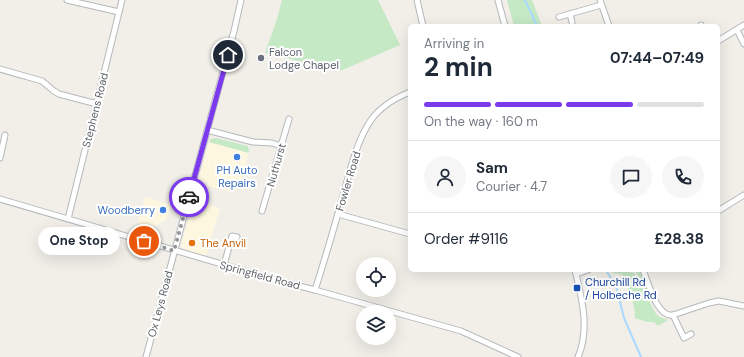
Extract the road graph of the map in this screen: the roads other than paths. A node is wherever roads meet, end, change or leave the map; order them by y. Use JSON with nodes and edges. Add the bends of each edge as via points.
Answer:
{"nodes":[{"id":1,"x":67,"y":0,"type":"edge"},
{"id":2,"x":122,"y":0,"type":"edge"},
{"id":3,"x":241,"y":0,"type":"edge"},
{"id":4,"x":417,"y":0,"type":"edge"},
{"id":5,"x":498,"y":0,"type":"edge"},
{"id":6,"x":601,"y":2,"type":"edge"},
{"id":7,"x":119,"y":12,"type":"junction"},
{"id":8,"x":570,"y":14,"type":"junction"},
{"id":9,"x":559,"y":17,"type":"dead end"},
{"id":10,"x":572,"y":22,"type":"dead end"},
{"id":11,"x":423,"y":24,"type":"edge"},
{"id":12,"x":504,"y":24,"type":"edge"},
{"id":13,"x":608,"y":24,"type":"edge"},
{"id":14,"x":744,"y":25,"type":"edge"},
{"id":15,"x":737,"y":30,"type":"junction"},
{"id":16,"x":720,"y":40,"type":"edge"},
{"id":17,"x":744,"y":44,"type":"edge"},
{"id":18,"x":0,"y":68,"type":"edge"},
{"id":19,"x":408,"y":93,"type":"edge"},
{"id":20,"x":97,"y":104,"type":"junction"},
{"id":21,"x":289,"y":119,"type":"dead end"},
{"id":22,"x":207,"y":130,"type":"junction"},
{"id":23,"x":5,"y":135,"type":"dead end"},
{"id":24,"x":2,"y":144,"type":"edge"},
{"id":25,"x":282,"y":146,"type":"junction"},
{"id":26,"x":0,"y":158,"type":"edge"},
{"id":27,"x":744,"y":195,"type":"edge"},
{"id":28,"x":0,"y":200,"type":"edge"},
{"id":29,"x":720,"y":208,"type":"edge"},
{"id":30,"x":262,"y":211,"type":"dead end"},
{"id":31,"x":338,"y":214,"type":"junction"},
{"id":32,"x":68,"y":219,"type":"junction"},
{"id":33,"x":408,"y":233,"type":"edge"},
{"id":34,"x":237,"y":237,"type":"dead end"},
{"id":35,"x":174,"y":251,"type":"junction"},
{"id":36,"x":224,"y":265,"type":"junction"},
{"id":37,"x":576,"y":272,"type":"edge"},
{"id":38,"x":644,"y":272,"type":"edge"},
{"id":39,"x":315,"y":290,"type":"junction"},
{"id":40,"x":744,"y":306,"type":"edge"},
{"id":41,"x":673,"y":315,"type":"junction"},
{"id":42,"x":691,"y":334,"type":"dead end"},
{"id":43,"x":146,"y":357,"type":"edge"},
{"id":44,"x":518,"y":357,"type":"edge"},
{"id":45,"x":578,"y":357,"type":"edge"}],
"edges":[{"from":1,"to":7,"type":"street"},
{"from":2,"to":7,"type":"street","name":"Stephens Road"},
{"from":3,"to":22,"type":"street","name":"Ox Leys Road"},
{"from":4,"to":11,"type":"street"},
{"from":5,"to":12,"type":"street"},
{"from":6,"to":8,"type":"street"},
{"from":6,"to":13,"type":"street"},
{"from":7,"to":20,"type":"street","name":"Stephens Road"},
{"from":8,"to":9,"type":"street"},
{"from":8,"to":10,"type":"street"},
{"from":14,"to":15,"type":"street"},
{"from":15,"to":16,"type":"street"},
{"from":15,"to":17,"type":"street"},
{"from":18,"to":20,"type":"street","via":[[42,81],[59,94]]},
{"from":19,"to":31,"type":"street","name":"Fowler Road","via":[[393,99],[371,119],[362,135]]},
{"from":20,"to":32,"type":"street","name":"Stephens Road"},
{"from":21,"to":25,"type":"street","name":"Nuthurst"},
{"from":22,"to":25,"type":"street","via":[[253,142]]},
{"from":22,"to":35,"type":"street","name":"Ox Leys Road"},
{"from":23,"to":24,"type":"street"},
{"from":24,"to":26,"type":"street"},
{"from":25,"to":30,"type":"street","name":"Nuthurst"},
{"from":27,"to":29,"type":"street"},
{"from":28,"to":32,"type":"street","name":"Springfield Road"},
{"from":31,"to":33,"type":"street"},
{"from":31,"to":39,"type":"street","name":"Fowler Road"},
{"from":32,"to":35,"type":"street","name":"Springfield Road"},
{"from":34,"to":36,"type":"street","via":[[232,236]]},
{"from":35,"to":36,"type":"street","name":"Springfield Road"},
{"from":35,"to":43,"type":"street","name":"Ox Leys Road"},
{"from":36,"to":39,"type":"street","name":"Springfield Road"},
{"from":37,"to":45,"type":"street","via":[[585,324],[583,344]]},
{"from":38,"to":41,"type":"street","via":[[659,309],[669,316]]},
{"from":39,"to":44,"type":"street","name":"Springfield Road","via":[[461,331]]},
{"from":40,"to":41,"type":"street","via":[[719,301]]},
{"from":41,"to":42,"type":"street","via":[[684,338]]}]}
